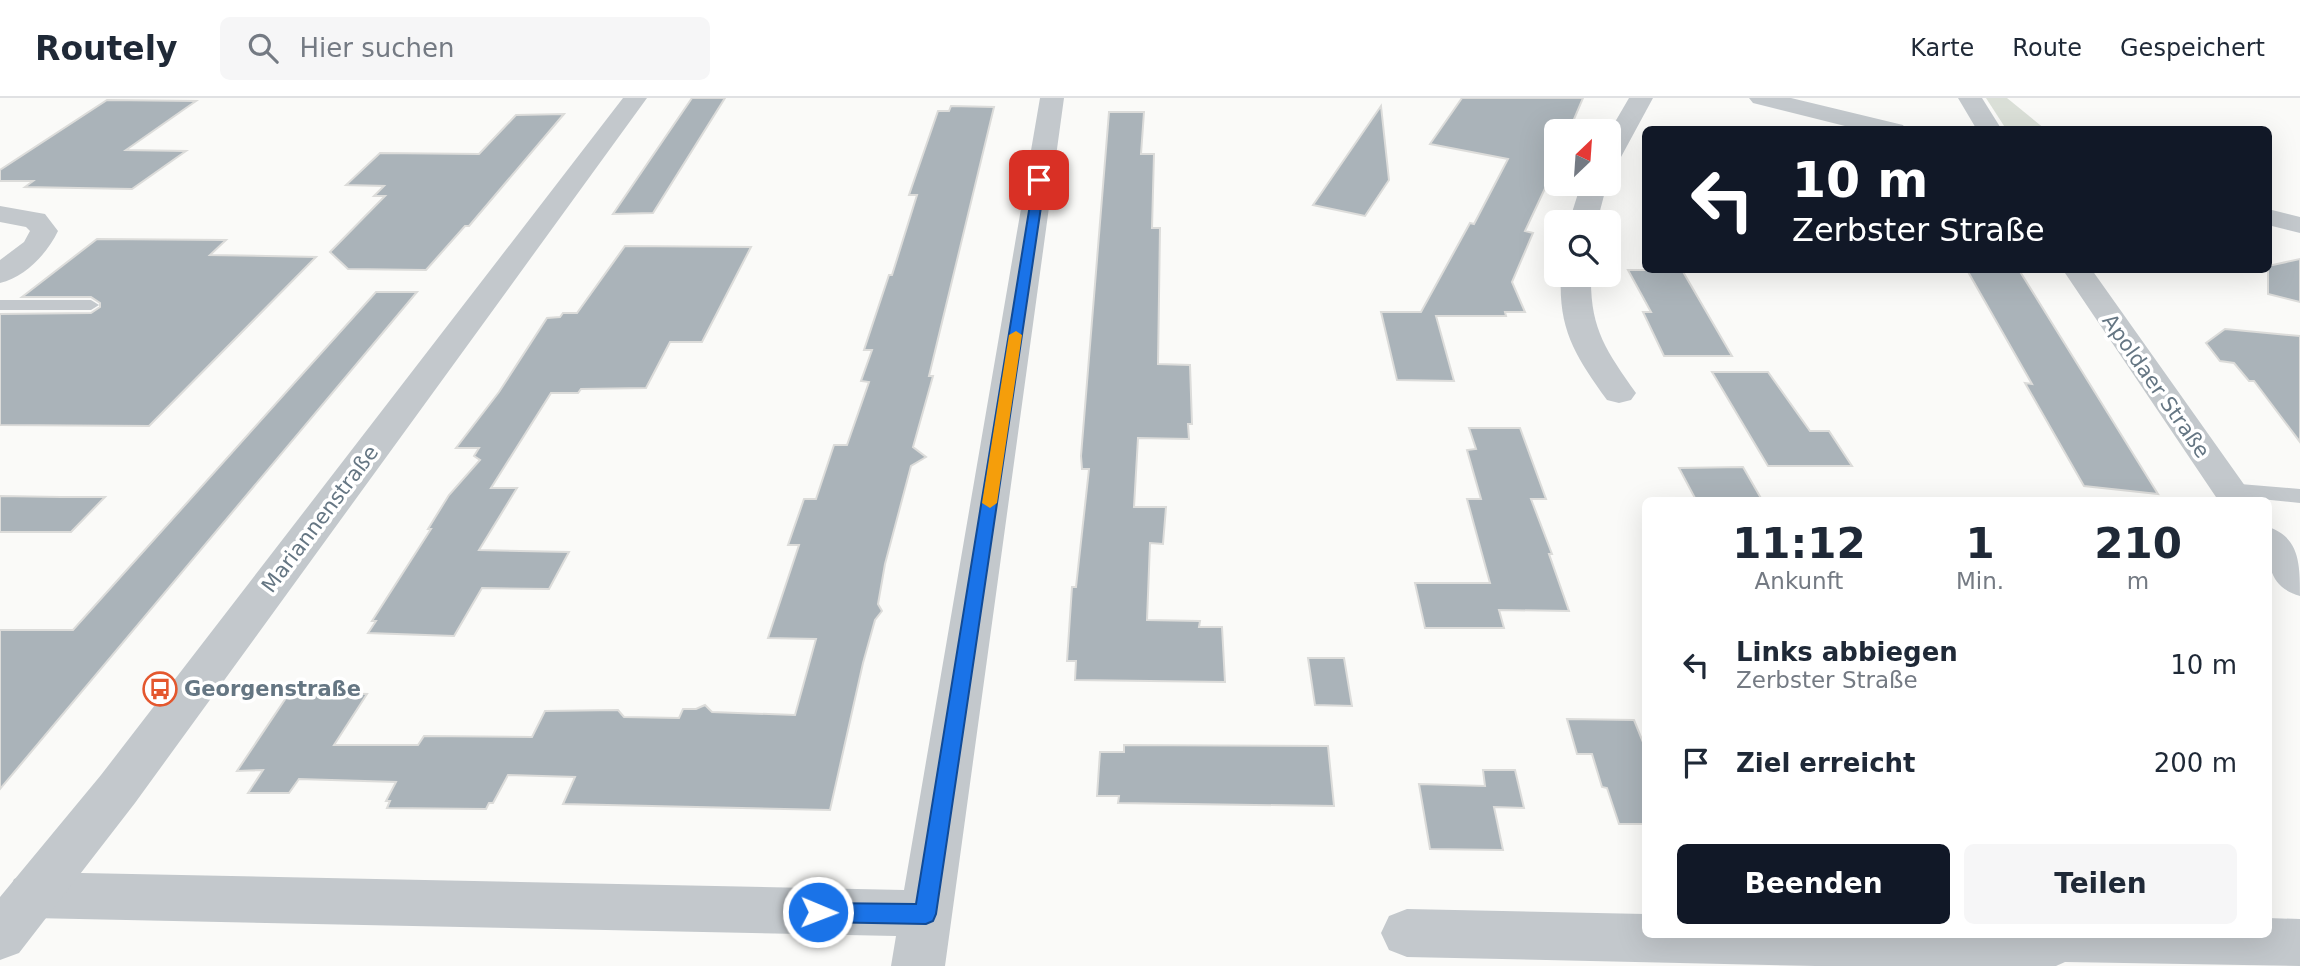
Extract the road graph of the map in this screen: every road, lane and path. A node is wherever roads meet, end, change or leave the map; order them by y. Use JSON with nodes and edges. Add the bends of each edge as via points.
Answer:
{"nodes":[{"id":1,"x":635,"y":98,"type":"edge"},
{"id":2,"x":1052,"y":98,"type":"edge"},
{"id":3,"x":1641,"y":98,"type":"edge"},
{"id":4,"x":1761,"y":98,"type":"edge"},
{"id":5,"x":1970,"y":98,"type":"edge"},
{"id":6,"x":1877,"y":126,"type":"edge"},
{"id":7,"x":1988,"y":126,"type":"edge"},
{"id":8,"x":1621,"y":134,"type":"edge"},
{"id":9,"x":0,"y":214,"type":"edge"},
{"id":10,"x":2272,"y":218,"type":"edge"},
{"id":11,"x":2300,"y":225,"type":"edge"},
{"id":12,"x":6,"y":270,"type":"edge"},
{"id":13,"x":2079,"y":273,"type":"edge"},
{"id":14,"x":1576,"y":287,"type":"edge"},
{"id":15,"x":0,"y":305,"type":"edge"},
{"id":16,"x":91,"y":305,"type":"dead end"},
{"id":17,"x":1619,"y":393,"type":"dead end"},
{"id":18,"x":2233,"y":495,"type":"edge"},
{"id":19,"x":2300,"y":496,"type":"edge"},
{"id":20,"x":2272,"y":545,"type":"edge"},
{"id":21,"x":2300,"y":582,"type":"edge"},
{"id":22,"x":16,"y":898,"type":"edge"},
{"id":23,"x":926,"y":914,"type":"junction"},
{"id":24,"x":1407,"y":933,"type":"dead end"},
{"id":25,"x":0,"y":936,"type":"edge"},
{"id":26,"x":2300,"y":943,"type":"edge"},
{"id":27,"x":1813,"y":954,"type":"edge"},
{"id":28,"x":918,"y":966,"type":"edge"}],
"edges":[{"from":1,"to":22,"type":"street","name":"Mariannenstraße","via":[[68,855]]},
{"from":2,"to":23,"type":"street"},
{"from":3,"to":8,"type":"street"},
{"from":4,"to":6,"type":"street"},
{"from":5,"to":7,"type":"street"},
{"from":9,"to":12,"type":"street","via":[[35,220],[44,231],[36,247]]},
{"from":10,"to":11,"type":"street"},
{"from":13,"to":18,"type":"street","name":"Apoldaer Straße"},
{"from":14,"to":17,"type":"street","via":[[1581,338]]},
{"from":15,"to":16,"type":"lane"},
{"from":18,"to":19,"type":"lane"},
{"from":20,"to":21,"type":"street"},
{"from":22,"to":23,"type":"street"},
{"from":22,"to":25,"type":"street","name":"Mariannenstraße"},
{"from":23,"to":28,"type":"street"},
{"from":24,"to":27,"type":"street"},
{"from":26,"to":27,"type":"street","via":[[2060,938],[2042,947]]}]}
